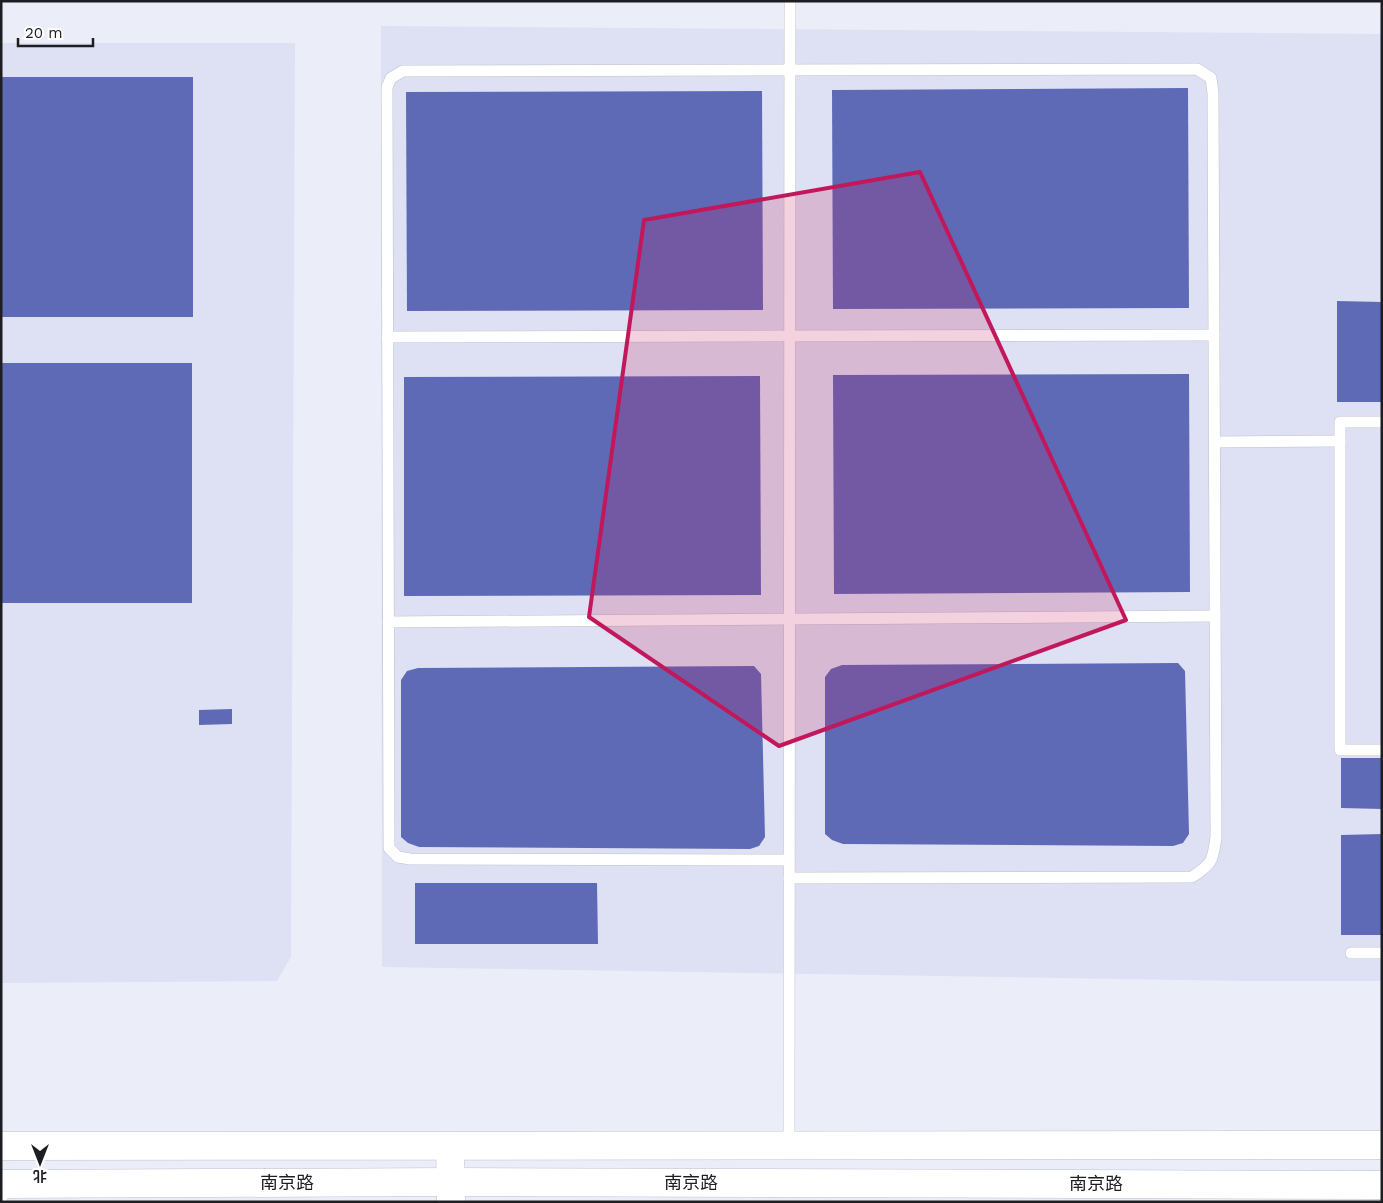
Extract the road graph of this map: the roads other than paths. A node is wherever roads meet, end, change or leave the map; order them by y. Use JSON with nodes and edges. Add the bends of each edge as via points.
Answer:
{"nodes":[{"id":1,"x":790,"y":1,"type":"edge"},
{"id":2,"x":790,"y":71,"type":"junction"},
{"id":3,"x":1214,"y":335,"type":"junction"},
{"id":4,"x":387,"y":337,"type":"junction"},
{"id":5,"x":790,"y":337,"type":"junction"},
{"id":6,"x":1382,"y":422,"type":"edge"},
{"id":7,"x":1340,"y":441,"type":"junction"},
{"id":8,"x":1215,"y":442,"type":"junction"},
{"id":9,"x":1215,"y":616,"type":"junction"},
{"id":10,"x":790,"y":620,"type":"junction"},
{"id":11,"x":388,"y":622,"type":"junction"},
{"id":12,"x":1382,"y":750,"type":"edge"},
{"id":13,"x":789,"y":860,"type":"junction"},
{"id":14,"x":789,"y":878,"type":"junction"},
{"id":15,"x":1351,"y":953,"type":"dead end"},
{"id":16,"x":1382,"y":953,"type":"edge"},
{"id":17,"x":1382,"y":1145,"type":"edge"},
{"id":18,"x":1,"y":1146,"type":"edge"},
{"id":19,"x":450,"y":1146,"type":"junction"},
{"id":20,"x":789,"y":1146,"type":"junction"},
{"id":21,"x":2,"y":1184,"type":"edge"},
{"id":22,"x":1382,"y":1185,"type":"edge"},
{"id":23,"x":451,"y":1192,"type":"edge"},
{"id":24,"x":2,"y":1202,"type":"edge"}],
"edges":[{"from":1,"to":2,"type":"lane"},
{"from":2,"to":3,"type":"lane","via":[[1197,69],[1211,78],[1213,93]]},
{"from":2,"to":4,"type":"lane","via":[[403,72],[391,78],[387,87]]},
{"from":2,"to":5,"type":"lane"},
{"from":3,"to":5,"type":"lane"},
{"from":3,"to":8,"type":"lane"},
{"from":4,"to":5,"type":"lane"},
{"from":4,"to":11,"type":"lane"},
{"from":5,"to":10,"type":"lane"},
{"from":6,"to":7,"type":"lane","via":[[1340,422]]},
{"from":7,"to":8,"type":"lane"},
{"from":7,"to":12,"type":"lane","via":[[1340,750]]},
{"from":8,"to":9,"type":"lane"},
{"from":9,"to":10,"type":"lane"},
{"from":9,"to":14,"type":"lane","via":[[1216,837],[1214,854],[1207,867],[1192,877]]},
{"from":10,"to":11,"type":"lane"},
{"from":10,"to":13,"type":"lane"},
{"from":11,"to":13,"type":"lane","via":[[389,848],[398,857]]},
{"from":13,"to":14,"type":"lane"},
{"from":14,"to":20,"type":"lane"},
{"from":15,"to":16,"type":"lane"},
{"from":17,"to":20,"type":"main road","name":"南京路"},
{"from":18,"to":19,"type":"main road","name":"南京路"},
{"from":19,"to":20,"type":"main road","name":"南京路"},
{"from":19,"to":23,"type":"main road"},
{"from":21,"to":23,"type":"main road","name":"南京路"},
{"from":21,"to":24,"type":"lane"},
{"from":22,"to":23,"type":"main road","name":"南京路"}]}
